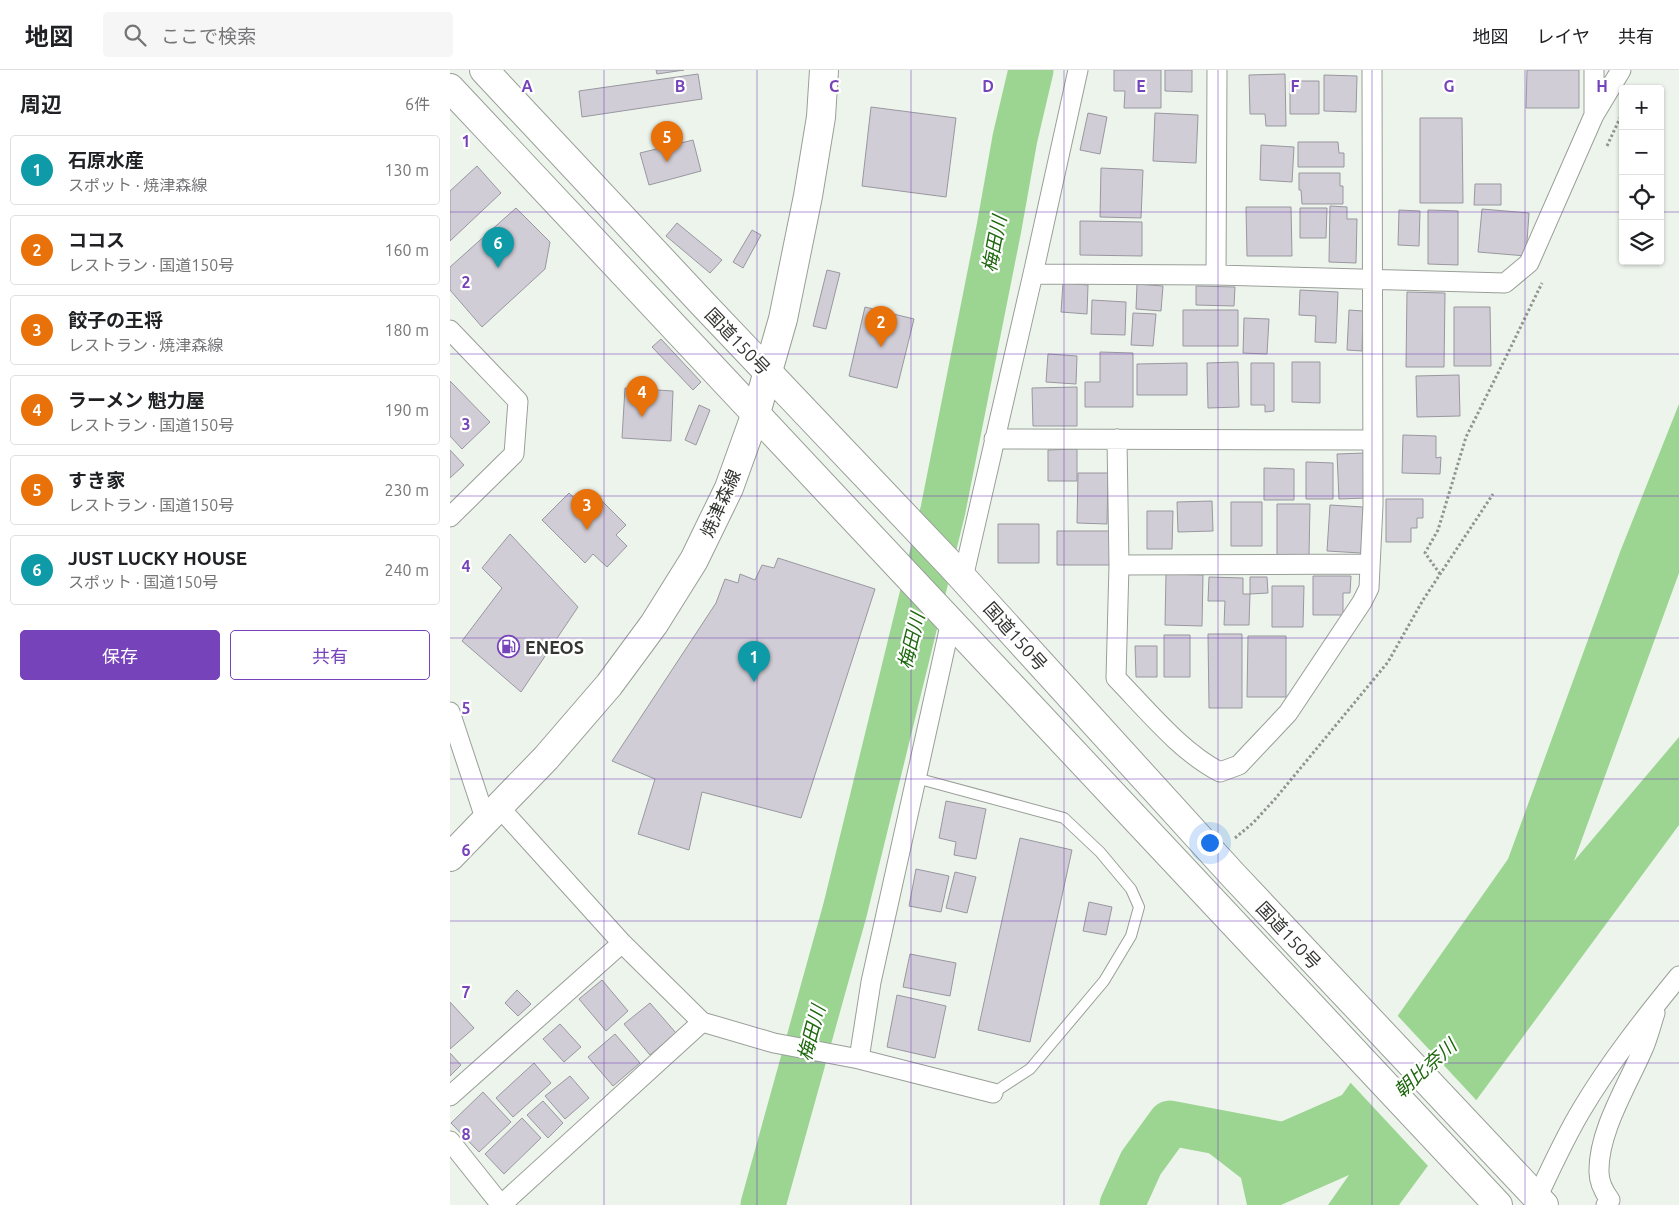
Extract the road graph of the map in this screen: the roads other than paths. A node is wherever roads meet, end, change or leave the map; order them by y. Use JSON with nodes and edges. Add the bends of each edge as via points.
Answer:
{"nodes":[{"id":1,"x":484,"y":70,"type":"edge"},
{"id":2,"x":824,"y":70,"type":"edge"},
{"id":3,"x":1078,"y":70,"type":"edge"},
{"id":4,"x":1218,"y":70,"type":"edge"},
{"id":5,"x":1372,"y":70,"type":"edge"},
{"id":6,"x":1594,"y":70,"type":"edge"},
{"id":7,"x":1621,"y":70,"type":"edge"},
{"id":8,"x":450,"y":88,"type":"edge"},
{"id":9,"x":1594,"y":115,"type":"junction"},
{"id":10,"x":1033,"y":274,"type":"junction"},
{"id":11,"x":1216,"y":275,"type":"junction"},
{"id":12,"x":1373,"y":280,"type":"junction"},
{"id":13,"x":450,"y":330,"type":"edge"},
{"id":14,"x":767,"y":372,"type":"junction"},
{"id":15,"x":756,"y":413,"type":"junction"},
{"id":16,"x":994,"y":439,"type":"junction"},
{"id":17,"x":1117,"y":439,"type":"junction"},
{"id":18,"x":1372,"y":440,"type":"junction"},
{"id":19,"x":450,"y":517,"type":"edge"},
{"id":20,"x":1369,"y":564,"type":"junction"},
{"id":21,"x":1119,"y":565,"type":"junction"},
{"id":22,"x":956,"y":571,"type":"junction"},
{"id":23,"x":945,"y":615,"type":"junction"},
{"id":24,"x":450,"y":712,"type":"edge"},
{"id":25,"x":916,"y":778,"type":"junction"},
{"id":26,"x":493,"y":814,"type":"junction"},
{"id":27,"x":450,"y":857,"type":"edge"},
{"id":28,"x":622,"y":944,"type":"junction"},
{"id":29,"x":1679,"y":976,"type":"edge"},
{"id":30,"x":1658,"y":1002,"type":"junction"},
{"id":31,"x":702,"y":1022,"type":"junction"},
{"id":32,"x":859,"y":1059,"type":"junction"},
{"id":33,"x":993,"y":1093,"type":"joint"},
{"id":34,"x":450,"y":1096,"type":"edge"},
{"id":35,"x":450,"y":1141,"type":"edge"},
{"id":36,"x":1540,"y":1201,"type":"edge"},
{"id":37,"x":1495,"y":1202,"type":"edge"},
{"id":38,"x":1610,"y":1203,"type":"edge"}],
"edges":[{"from":1,"to":14,"type":"main road","name":"国道150号"},
{"from":2,"to":14,"type":"main road","name":"焼津森線","via":[[821,117],[808,196],[783,319]]},
{"from":3,"to":10,"type":"street"},
{"from":4,"to":11,"type":"street"},
{"from":5,"to":12,"type":"street"},
{"from":6,"to":9,"type":"street"},
{"from":7,"to":9,"type":"street"},
{"from":8,"to":15,"type":"main road","name":"国道150号"},
{"from":9,"to":12,"type":"street","via":[[1529,263],[1506,283]]},
{"from":10,"to":11,"type":"street"},
{"from":10,"to":16,"type":"street"},
{"from":11,"to":12,"type":"street"},
{"from":12,"to":18,"type":"street"},
{"from":13,"to":19,"type":"street","via":[[518,402],[514,454]]},
{"from":14,"to":15,"type":"main road","name":"焼津森線"},
{"from":14,"to":22,"type":"main road","name":"国道150号"},
{"from":15,"to":23,"type":"main road","name":"国道150号"},
{"from":15,"to":26,"type":"main road","name":"焼津森線","via":[[729,488],[694,560],[654,624],[609,685]]},
{"from":16,"to":17,"type":"street"},
{"from":16,"to":22,"type":"street"},
{"from":17,"to":18,"type":"street"},
{"from":17,"to":21,"type":"street"},
{"from":18,"to":20,"type":"street","via":[[1373,505]]},
{"from":20,"to":21,"type":"street"},
{"from":20,"to":21,"type":"street","via":[[1369,588],[1362,602],[1288,713],[1239,764],[1220,772],[1172,736],[1116,678]]},
{"from":22,"to":36,"type":"main road","name":"国道150号","via":[[1232,874]]},
{"from":23,"to":25,"type":"street"},
{"from":23,"to":37,"type":"main road","name":"国道150号"},
{"from":24,"to":26,"type":"street"},
{"from":25,"to":32,"type":"street","via":[[871,982]]},
{"from":25,"to":33,"type":"lane","via":[[1064,818],[1100,852],[1131,889],[1139,907],[1131,936],[1104,981],[1030,1069]]},
{"from":26,"to":27,"type":"main road","name":"焼津森線"},
{"from":26,"to":28,"type":"street"},
{"from":28,"to":31,"type":"street"},
{"from":28,"to":34,"type":"street"},
{"from":29,"to":30,"type":"street"},
{"from":30,"to":36,"type":"street","via":[[1585,1102]]},
{"from":30,"to":38,"type":"street","via":[[1600,1158],[1599,1174]]},
{"from":31,"to":32,"type":"street","via":[[774,1043]]},
{"from":31,"to":35,"type":"street","via":[[501,1205]]},
{"from":32,"to":33,"type":"street"}]}
